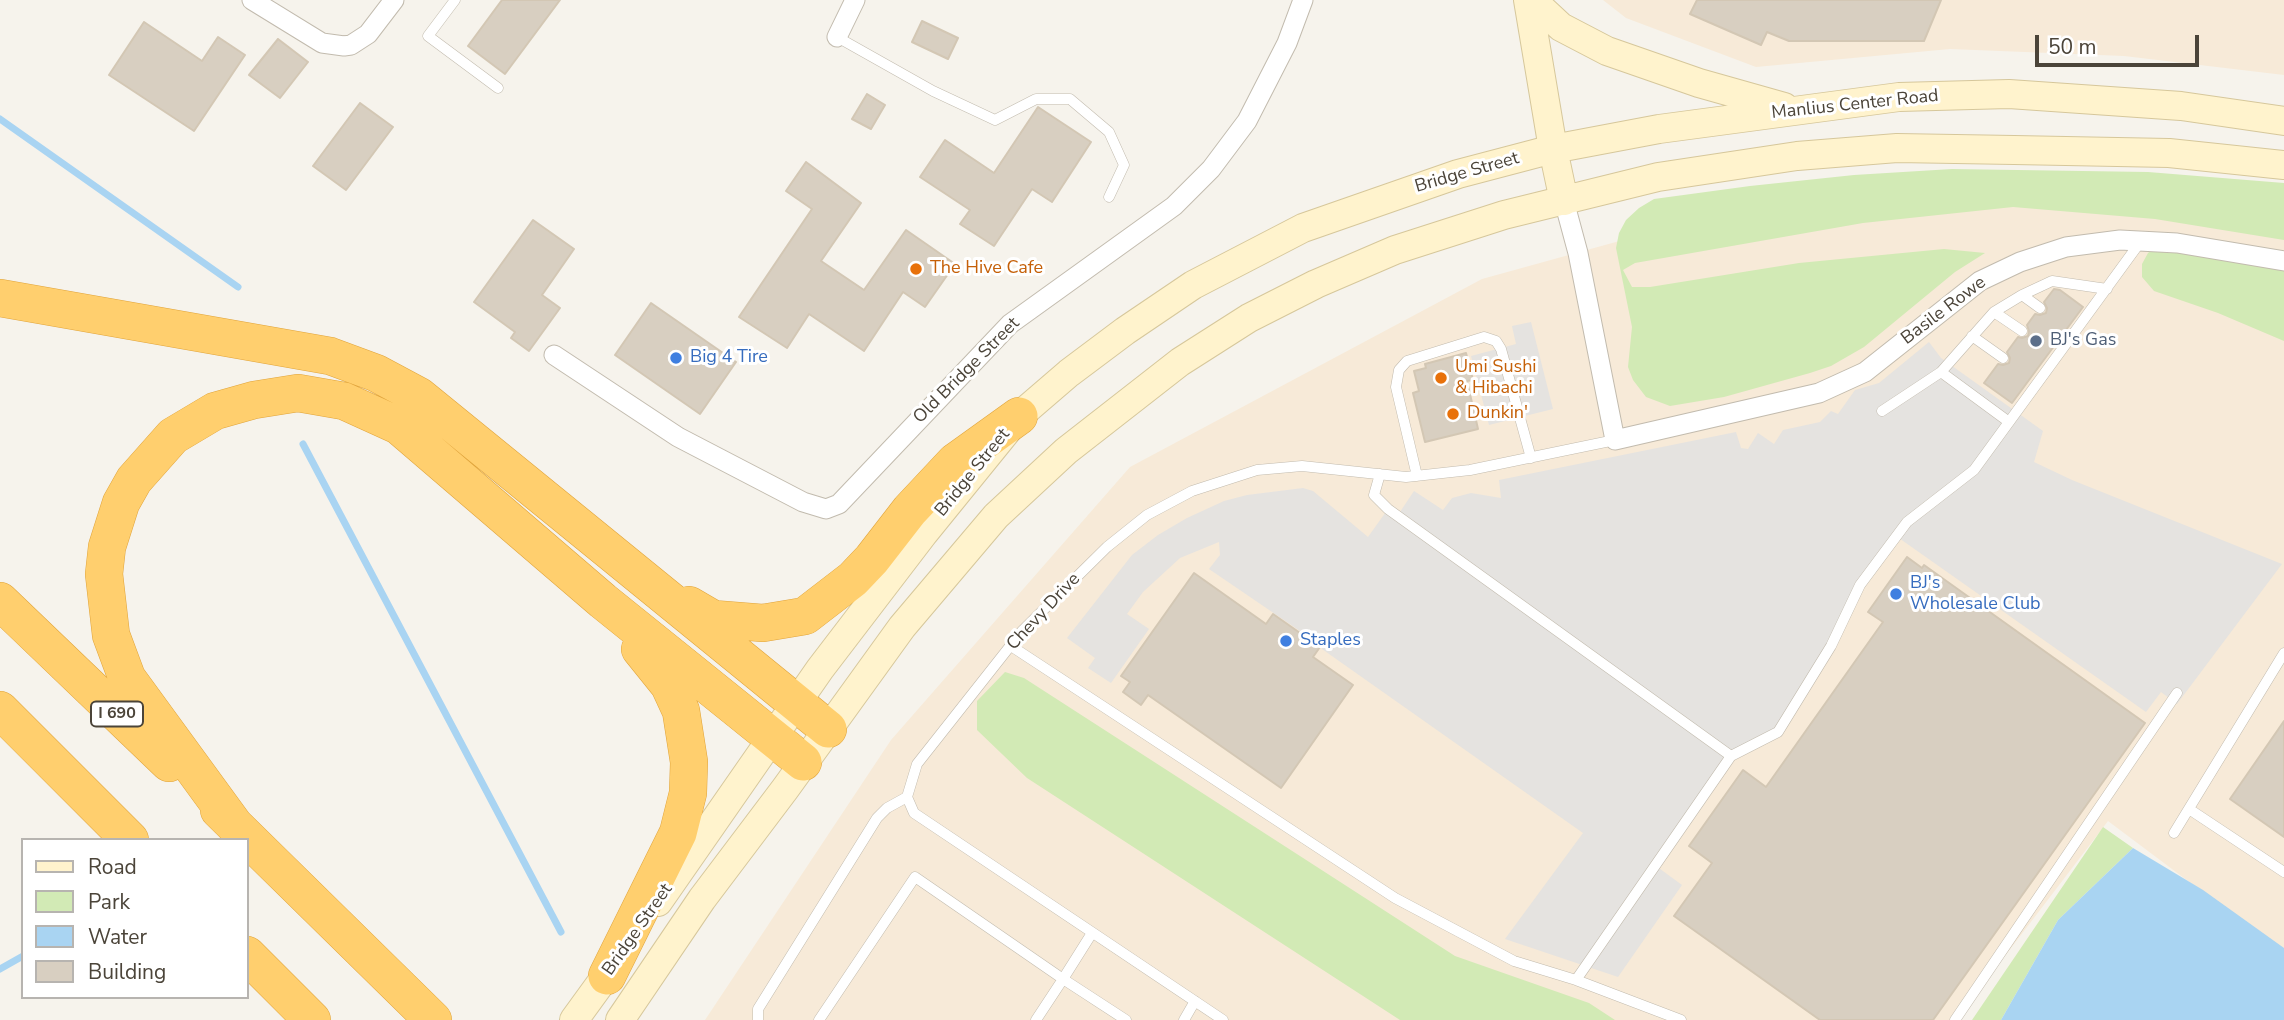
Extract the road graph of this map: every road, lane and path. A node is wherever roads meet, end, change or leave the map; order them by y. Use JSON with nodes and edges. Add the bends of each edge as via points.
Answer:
{"nodes":[{"id":1,"x":252,"y":0,"type":"edge"},
{"id":2,"x":394,"y":0,"type":"edge"},
{"id":3,"x":454,"y":0,"type":"edge"},
{"id":4,"x":855,"y":0,"type":"edge"},
{"id":5,"x":1303,"y":0,"type":"edge"},
{"id":6,"x":1530,"y":0,"type":"edge"},
{"id":7,"x":837,"y":37,"type":"joint"},
{"id":8,"x":498,"y":88,"type":"dead end"},
{"id":9,"x":1793,"y":110,"type":"junction"},
{"id":10,"x":2284,"y":121,"type":"edge"},
{"id":11,"x":1553,"y":149,"type":"junction"},
{"id":12,"x":2284,"y":165,"type":"edge"},
{"id":13,"x":1110,"y":197,"type":"dead end"},
{"id":14,"x":1564,"y":201,"type":"junction"},
{"id":15,"x":2141,"y":241,"type":"junction"},
{"id":16,"x":2284,"y":261,"type":"edge"},
{"id":17,"x":2107,"y":289,"type":"junction"},
{"id":18,"x":2022,"y":295,"type":"junction"},
{"id":19,"x":0,"y":298,"type":"edge"},
{"id":20,"x":2040,"y":308,"type":"dead end"},
{"id":21,"x":1994,"y":312,"type":"junction"},
{"id":22,"x":2022,"y":331,"type":"dead end"},
{"id":23,"x":1972,"y":336,"type":"junction"},
{"id":24,"x":554,"y":355,"type":"dead end"},
{"id":25,"x":2003,"y":358,"type":"dead end"},
{"id":26,"x":1941,"y":372,"type":"junction"},
{"id":27,"x":1882,"y":411,"type":"dead end"},
{"id":28,"x":1019,"y":416,"type":"junction"},
{"id":29,"x":2009,"y":422,"type":"junction"},
{"id":30,"x":1615,"y":440,"type":"junction"},
{"id":31,"x":1531,"y":457,"type":"junction"},
{"id":32,"x":1380,"y":474,"type":"junction"},
{"id":33,"x":1417,"y":475,"type":"junction"},
{"id":34,"x":639,"y":577,"type":"junction"},
{"id":35,"x":0,"y":601,"type":"edge"},
{"id":36,"x":603,"y":601,"type":"junction"},
{"id":37,"x":1011,"y":646,"type":"junction"},
{"id":38,"x":2284,"y":653,"type":"edge"},
{"id":39,"x":2177,"y":693,"type":"dead end"},
{"id":40,"x":796,"y":704,"type":"junction"},
{"id":41,"x":8,"y":720,"type":"edge"},
{"id":42,"x":828,"y":729,"type":"junction"},
{"id":43,"x":773,"y":738,"type":"junction"},
{"id":44,"x":1731,"y":756,"type":"junction"},
{"id":45,"x":803,"y":762,"type":"junction"},
{"id":46,"x":907,"y":797,"type":"junction"},
{"id":47,"x":2189,"y":810,"type":"junction"},
{"id":48,"x":235,"y":826,"type":"junction"},
{"id":49,"x":2174,"y":833,"type":"dead end"},
{"id":50,"x":128,"y":838,"type":"edge"},
{"id":51,"x":247,"y":838,"type":"edge"},
{"id":52,"x":248,"y":839,"type":"edge"},
{"id":53,"x":2284,"y":872,"type":"edge"},
{"id":54,"x":1092,"y":933,"type":"junction"},
{"id":55,"x":248,"y":957,"type":"edge"},
{"id":56,"x":607,"y":976,"type":"junction"},
{"id":57,"x":1063,"y":979,"type":"junction"},
{"id":58,"x":1576,"y":979,"type":"junction"},
{"id":59,"x":1195,"y":1001,"type":"junction"},
{"id":60,"x":312,"y":1020,"type":"edge"},
{"id":61,"x":433,"y":1020,"type":"edge"},
{"id":62,"x":574,"y":1020,"type":"edge"},
{"id":63,"x":620,"y":1020,"type":"edge"},
{"id":64,"x":758,"y":1020,"type":"edge"},
{"id":65,"x":819,"y":1020,"type":"edge"},
{"id":66,"x":1036,"y":1020,"type":"edge"},
{"id":67,"x":1126,"y":1020,"type":"edge"},
{"id":68,"x":1184,"y":1020,"type":"edge"},
{"id":69,"x":1223,"y":1020,"type":"edge"},
{"id":70,"x":1681,"y":1020,"type":"edge"},
{"id":71,"x":1955,"y":1020,"type":"edge"}],
"edges":[{"from":1,"to":2,"type":"street","via":[[322,43],[344,47],[368,34]]},
{"from":3,"to":8,"type":"lane","via":[[428,36]]},
{"from":4,"to":7,"type":"street"},
{"from":5,"to":24,"type":"street","name":"Old Bridge Street","via":[[1287,43],[1247,121],[1211,169],[1174,206],[1010,324],[839,504],[825,509],[803,502],[689,443]]},
{"from":6,"to":9,"type":"main road","via":[[1561,27],[1607,51]]},
{"from":6,"to":11,"type":"main road"},
{"from":7,"to":13,"type":"lane","via":[[996,120],[1036,99],[1070,99],[1109,132],[1124,164]]},
{"from":9,"to":10,"type":"main road","name":"Manlius Center Road","via":[[1899,97],[2008,94],[2181,106]]},
{"from":9,"to":11,"type":"main road","name":"Manlius Center Road"},
{"from":11,"to":14,"type":"main road"},
{"from":11,"to":28,"type":"main road","name":"Bridge Street","via":[[1458,174],[1303,228],[1193,285],[1078,366]]},
{"from":12,"to":14,"type":"main road","via":[[2169,153],[1897,148],[1797,156],[1658,177]]},
{"from":14,"to":30,"type":"street"},
{"from":14,"to":42,"type":"main road","name":"Bridge Street","via":[[1395,250],[1249,318],[1180,362],[1066,451],[996,516],[902,627]]},
{"from":15,"to":16,"type":"street","name":"Basile Rowe"},
{"from":15,"to":17,"type":"lane"},
{"from":15,"to":30,"type":"street","name":"Basile Rowe","via":[[2066,247],[2020,262],[1980,281],[1865,372],[1819,393]]},
{"from":17,"to":18,"type":"lane","via":[[2052,281]]},
{"from":17,"to":29,"type":"lane","via":[[2053,354]]},
{"from":18,"to":20,"type":"lane"},
{"from":18,"to":21,"type":"lane"},
{"from":19,"to":34,"type":"highway","via":[[330,356],[376,373],[419,396]]},
{"from":21,"to":22,"type":"lane"},
{"from":21,"to":23,"type":"lane"},
{"from":23,"to":25,"type":"lane"},
{"from":23,"to":26,"type":"lane"},
{"from":26,"to":27,"type":"lane"},
{"from":26,"to":29,"type":"lane"},
{"from":28,"to":34,"type":"highway","via":[[955,462],[853,579],[805,615],[763,623],[713,619]]},
{"from":28,"to":40,"type":"main road","name":"Bridge Street"},
{"from":29,"to":44,"type":"lane","via":[[1974,470],[1907,522],[1860,584],[1831,646],[1778,732]]},
{"from":30,"to":31,"type":"lane","name":"Chevy Drive"},
{"from":31,"to":33,"type":"lane","name":"Chevy Drive"},
{"from":31,"to":33,"type":"lane","via":[[1501,349],[1496,341],[1484,337],[1407,361],[1399,370],[1396,387]]},
{"from":32,"to":33,"type":"lane","name":"Chevy Drive"},
{"from":32,"to":37,"type":"lane","name":"Chevy Drive","via":[[1302,466],[1257,470],[1192,491],[1147,514],[1107,547]]},
{"from":32,"to":44,"type":"lane","via":[[1374,495],[1388,509]]},
{"from":34,"to":40,"type":"highway"},
{"from":35,"to":48,"type":"highway","number":"I 690"},
{"from":36,"to":43,"type":"highway"},
{"from":36,"to":48,"type":"highway","via":[[399,426],[344,401],[298,393],[254,400],[215,411],[173,436],[134,480],[121,503],[104,574],[111,635],[127,678]]},
{"from":36,"to":56,"type":"highway","via":[[669,685],[681,711],[689,762],[688,793],[678,833]]},
{"from":37,"to":46,"type":"lane","name":"Chevy Drive","via":[[917,764]]},
{"from":37,"to":58,"type":"lane","via":[[1395,898],[1514,961]]},
{"from":38,"to":47,"type":"lane"},
{"from":39,"to":71,"type":"lane"},
{"from":40,"to":42,"type":"highway"},
{"from":40,"to":43,"type":"main road","name":"Bridge Street"},
{"from":41,"to":50,"type":"highway"},
{"from":42,"to":45,"type":"main road","name":"Bridge Street"},
{"from":43,"to":45,"type":"highway"},
{"from":43,"to":56,"type":"main road","name":"Bridge Street"},
{"from":44,"to":58,"type":"lane"},
{"from":45,"to":63,"type":"main road","name":"Bridge Street"},
{"from":46,"to":54,"type":"lane","via":[[914,813]]},
{"from":46,"to":64,"type":"lane","via":[[877,818],[758,1009]]},
{"from":47,"to":49,"type":"lane"},
{"from":47,"to":53,"type":"lane"},
{"from":48,"to":51,"type":"highway","number":"I 690"},
{"from":52,"to":61,"type":"highway","number":"I 690"},
{"from":54,"to":57,"type":"lane"},
{"from":54,"to":59,"type":"lane"},
{"from":55,"to":60,"type":"highway"},
{"from":56,"to":62,"type":"main road","name":"Bridge Street"},
{"from":57,"to":65,"type":"lane","via":[[915,877]]},
{"from":57,"to":66,"type":"lane"},
{"from":57,"to":67,"type":"lane"},
{"from":58,"to":70,"type":"lane"},
{"from":59,"to":68,"type":"lane"},
{"from":59,"to":69,"type":"lane"}]}
